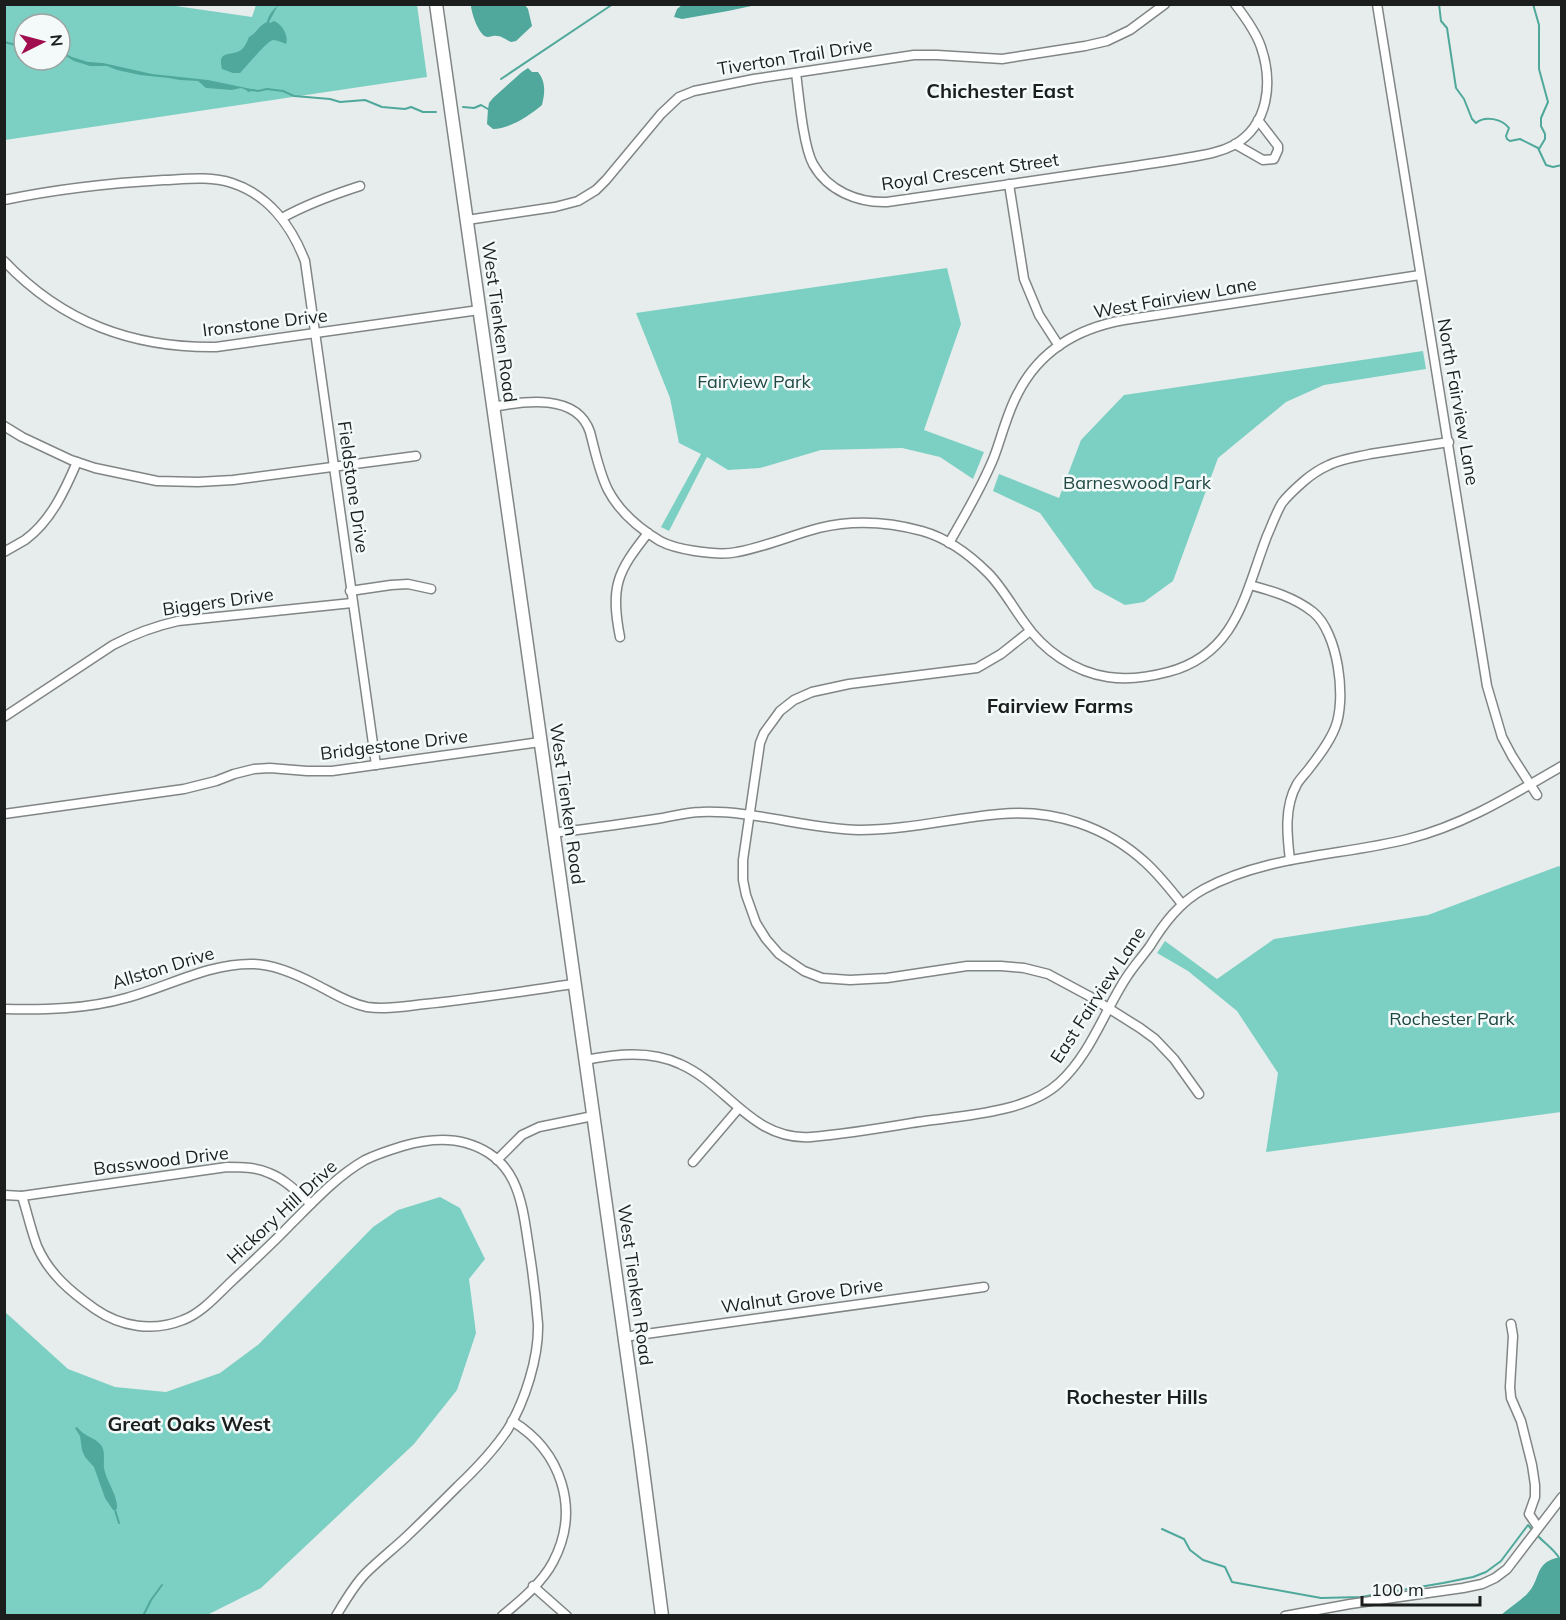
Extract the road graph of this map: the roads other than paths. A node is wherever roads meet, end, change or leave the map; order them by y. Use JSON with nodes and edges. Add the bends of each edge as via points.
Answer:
{"nodes":[{"id":1,"x":436,"y":4,"type":"edge"},
{"id":2,"x":1165,"y":4,"type":"edge"},
{"id":3,"x":1235,"y":4,"type":"edge"},
{"id":4,"x":1377,"y":4,"type":"edge"},
{"id":5,"x":796,"y":73,"type":"junction"},
{"id":6,"x":1258,"y":120,"type":"junction"},
{"id":7,"x":1235,"y":144,"type":"junction"},
{"id":8,"x":1009,"y":184,"type":"junction"},
{"id":9,"x":360,"y":186,"type":"dead end"},
{"id":10,"x":4,"y":200,"type":"edge"},
{"id":11,"x":282,"y":218,"type":"junction"},
{"id":12,"x":467,"y":220,"type":"junction"},
{"id":13,"x":4,"y":261,"type":"edge"},
{"id":14,"x":1420,"y":274,"type":"junction"},
{"id":15,"x":479,"y":309,"type":"junction"},
{"id":16,"x":315,"y":334,"type":"junction"},
{"id":17,"x":1059,"y":346,"type":"junction"},
{"id":18,"x":493,"y":407,"type":"junction"},
{"id":19,"x":4,"y":426,"type":"edge"},
{"id":20,"x":1449,"y":442,"type":"junction"},
{"id":21,"x":416,"y":456,"type":"dead end"},
{"id":22,"x":77,"y":462,"type":"junction"},
{"id":23,"x":333,"y":466,"type":"junction"},
{"id":24,"x":648,"y":533,"type":"junction"},
{"id":25,"x":949,"y":543,"type":"junction"},
{"id":26,"x":4,"y":552,"type":"edge"},
{"id":27,"x":1250,"y":585,"type":"junction"},
{"id":28,"x":431,"y":589,"type":"dead end"},
{"id":29,"x":350,"y":591,"type":"junction"},
{"id":30,"x":352,"y":603,"type":"junction"},
{"id":31,"x":1030,"y":631,"type":"junction"},
{"id":32,"x":620,"y":637,"type":"dead end"},
{"id":33,"x":4,"y":717,"type":"edge"},
{"id":34,"x":540,"y":742,"type":"junction"},
{"id":35,"x":376,"y":765,"type":"junction"},
{"id":36,"x":1562,"y":766,"type":"edge"},
{"id":37,"x":1530,"y":785,"type":"junction"},
{"id":38,"x":1537,"y":795,"type":"dead end"},
{"id":39,"x":4,"y":814,"type":"edge"},
{"id":40,"x":750,"y":815,"type":"junction"},
{"id":41,"x":552,"y":833,"type":"junction"},
{"id":42,"x":1290,"y":860,"type":"junction"},
{"id":43,"x":1182,"y":904,"type":"junction"},
{"id":44,"x":574,"y":984,"type":"junction"},
{"id":45,"x":4,"y":1009,"type":"edge"},
{"id":46,"x":1109,"y":1009,"type":"junction"},
{"id":47,"x":585,"y":1060,"type":"junction"},
{"id":48,"x":1199,"y":1094,"type":"dead end"},
{"id":49,"x":739,"y":1108,"type":"junction"},
{"id":50,"x":593,"y":1116,"type":"junction"},
{"id":51,"x":497,"y":1160,"type":"junction"},
{"id":52,"x":693,"y":1162,"type":"dead end"},
{"id":53,"x":4,"y":1195,"type":"edge"},
{"id":54,"x":22,"y":1196,"type":"junction"},
{"id":55,"x":311,"y":1204,"type":"junction"},
{"id":56,"x":984,"y":1287,"type":"dead end"},
{"id":57,"x":1511,"y":1324,"type":"dead end"},
{"id":58,"x":624,"y":1337,"type":"junction"},
{"id":59,"x":512,"y":1420,"type":"junction"},
{"id":60,"x":1562,"y":1497,"type":"edge"},
{"id":61,"x":1538,"y":1527,"type":"junction"},
{"id":62,"x":533,"y":1586,"type":"junction"},
{"id":63,"x":662,"y":1613,"type":"edge"},
{"id":64,"x":336,"y":1616,"type":"edge"},
{"id":65,"x":502,"y":1616,"type":"edge"},
{"id":66,"x":567,"y":1616,"type":"edge"},
{"id":67,"x":1285,"y":1616,"type":"edge"}],
"edges":[{"from":1,"to":12,"type":"street","name":"West Tienken Road"},
{"from":2,"to":5,"type":"street","name":"Tiverton Trail Drive","via":[[1130,30],[1085,46],[1002,59],[914,55]]},
{"from":3,"to":6,"type":"street","name":"Royal Crescent Street","via":[[1261,46],[1268,78],[1264,109]]},
{"from":4,"to":14,"type":"street","name":"North Fairview Lane"},
{"from":5,"to":8,"type":"street","name":"Royal Crescent Street","via":[[812,163],[824,179],[843,193],[856,199],[887,202]]},
{"from":5,"to":12,"type":"street","name":"Tiverton Trail Drive","via":[[723,84],[679,97],[601,185],[578,201]]},
{"from":6,"to":7,"type":"street","name":"Royal Crescent Street"},
{"from":6,"to":7,"type":"street","via":[[1278,146],[1274,159],[1263,160]]},
{"from":7,"to":8,"type":"street","name":"Royal Crescent Street","via":[[1217,152],[1154,164]]},
{"from":8,"to":17,"type":"street","via":[[1024,279],[1039,315]]},
{"from":9,"to":11,"type":"street","via":[[324,197]]},
{"from":10,"to":11,"type":"street","name":"Fieldstone Drive","via":[[137,181],[213,179],[262,198]]},
{"from":11,"to":16,"type":"street","name":"Fieldstone Drive","via":[[305,261]]},
{"from":12,"to":15,"type":"street","name":"West Tienken Road"},
{"from":13,"to":16,"type":"street","name":"Ironstone Drive","via":[[60,308],[125,336],[167,345],[216,347]]},
{"from":14,"to":17,"type":"street","name":"West Fairview Lane","via":[[1102,324]]},
{"from":14,"to":20,"type":"street","name":"North Fairview Lane"},
{"from":15,"to":16,"type":"street","name":"Ironstone Drive"},
{"from":15,"to":18,"type":"street","name":"West Tienken Road"},
{"from":16,"to":23,"type":"street","name":"Fieldstone Drive"},
{"from":17,"to":25,"type":"street","name":"West Fairview Lane","via":[[1044,357],[1019,391],[982,483]]},
{"from":18,"to":24,"type":"street","via":[[539,401],[573,411],[584,420],[608,490],[629,517]]},
{"from":18,"to":34,"type":"street","name":"West Tienken Road"},
{"from":19,"to":22,"type":"street"},
{"from":20,"to":27,"type":"street","via":[[1357,457],[1330,464],[1309,477],[1283,501]]},
{"from":20,"to":37,"type":"street","name":"North Fairview Lane","via":[[1487,686],[1502,737]]},
{"from":21,"to":23,"type":"street"},
{"from":22,"to":23,"type":"street","via":[[157,481],[198,482]]},
{"from":22,"to":26,"type":"street","via":[[63,493],[38,529]]},
{"from":23,"to":29,"type":"street","name":"Fieldstone Drive"},
{"from":24,"to":25,"type":"street","via":[[671,546],[710,553],[735,553],[821,528],[860,523],[920,530]]},
{"from":24,"to":32,"type":"street","via":[[617,584]]},
{"from":25,"to":31,"type":"street","via":[[989,574]]},
{"from":27,"to":31,"type":"street","via":[[1232,626],[1211,651],[1160,674],[1104,677],[1054,654]]},
{"from":27,"to":42,"type":"street","via":[[1281,593],[1314,612],[1332,644],[1339,676],[1341,707],[1336,727],[1297,784],[1291,800]]},
{"from":28,"to":29,"type":"street","via":[[400,585]]},
{"from":29,"to":30,"type":"street","name":"Fieldstone Drive"},
{"from":30,"to":33,"type":"street","name":"Biggers Drive","via":[[163,624],[113,645]]},
{"from":30,"to":35,"type":"street","name":"Fieldstone Drive"},
{"from":31,"to":40,"type":"street","via":[[977,668],[849,684],[794,700],[780,711],[760,743]]},
{"from":34,"to":35,"type":"street","name":"Bridgestone Drive"},
{"from":34,"to":41,"type":"street","name":"West Tienken Road"},
{"from":35,"to":39,"type":"street","name":"Bridgestone Drive","via":[[332,771],[254,769],[184,789]]},
{"from":36,"to":37,"type":"street","name":"East Fairview Lane"},
{"from":37,"to":38,"type":"street","name":"North Fairview Lane"},
{"from":37,"to":42,"type":"street","name":"East Fairview Lane","via":[[1439,830],[1383,845]]},
{"from":40,"to":41,"type":"street","via":[[701,812]]},
{"from":40,"to":43,"type":"street","via":[[856,830],[998,814],[1055,816],[1107,834],[1126,847],[1146,863]]},
{"from":40,"to":46,"type":"street","via":[[743,860],[746,895],[766,939],[779,954],[804,971],[822,978],[866,981],[967,966],[1024,968],[1048,974]]},
{"from":41,"to":44,"type":"street","name":"West Tienken Road"},
{"from":42,"to":43,"type":"street","name":"East Fairview Lane","via":[[1228,877]]},
{"from":43,"to":46,"type":"street","name":"East Fairview Lane","via":[[1164,923]]},
{"from":44,"to":45,"type":"street","name":"Allston Drive","via":[[378,1008],[354,1004],[272,966],[255,964],[233,965],[101,1004],[49,1010]]},
{"from":44,"to":47,"type":"street","name":"West Tienken Road"},
{"from":46,"to":48,"type":"street","via":[[1166,1050]]},
{"from":46,"to":49,"type":"street","name":"East Fairview Lane","via":[[1083,1053],[1058,1084],[1027,1102],[993,1111],[809,1137],[776,1132]]},
{"from":47,"to":49,"type":"street","name":"East Fairview Lane","via":[[634,1054],[680,1063]]},
{"from":47,"to":50,"type":"street","name":"West Tienken Road"},
{"from":49,"to":52,"type":"street"},
{"from":50,"to":51,"type":"street","via":[[538,1126],[522,1135]]},
{"from":50,"to":58,"type":"street","name":"West Tienken Road"},
{"from":51,"to":55,"type":"street","name":"Hickory Hill Drive","via":[[471,1144],[451,1139],[418,1142],[366,1160]]},
{"from":51,"to":59,"type":"street","name":"Hickory Hill Drive","via":[[506,1168],[520,1196],[538,1326],[530,1376]]},
{"from":53,"to":54,"type":"street","name":"Basswood Drive"},
{"from":54,"to":55,"type":"street","name":"Basswood Drive","via":[[247,1167],[282,1180]]},
{"from":54,"to":55,"type":"street","name":"Hickory Hill Drive","via":[[38,1247],[52,1271],[101,1313],[120,1323],[141,1327],[184,1320],[201,1310]]},
{"from":56,"to":58,"type":"street","name":"Walnut Grove Drive"},
{"from":57,"to":61,"type":"street","via":[[1511,1398],[1532,1465],[1535,1485],[1529,1514]]},
{"from":58,"to":63,"type":"street","name":"West Tienken Road"},
{"from":59,"to":62,"type":"street","via":[[539,1441],[564,1491],[565,1526],[560,1544],[553,1563]]},
{"from":59,"to":64,"type":"street","name":"Hickory Hill Drive","via":[[486,1458],[364,1574]]},
{"from":60,"to":61,"type":"street"},
{"from":61,"to":67,"type":"street","via":[[1507,1569],[1482,1584]]},
{"from":62,"to":65,"type":"street"},
{"from":62,"to":66,"type":"street"}]}
